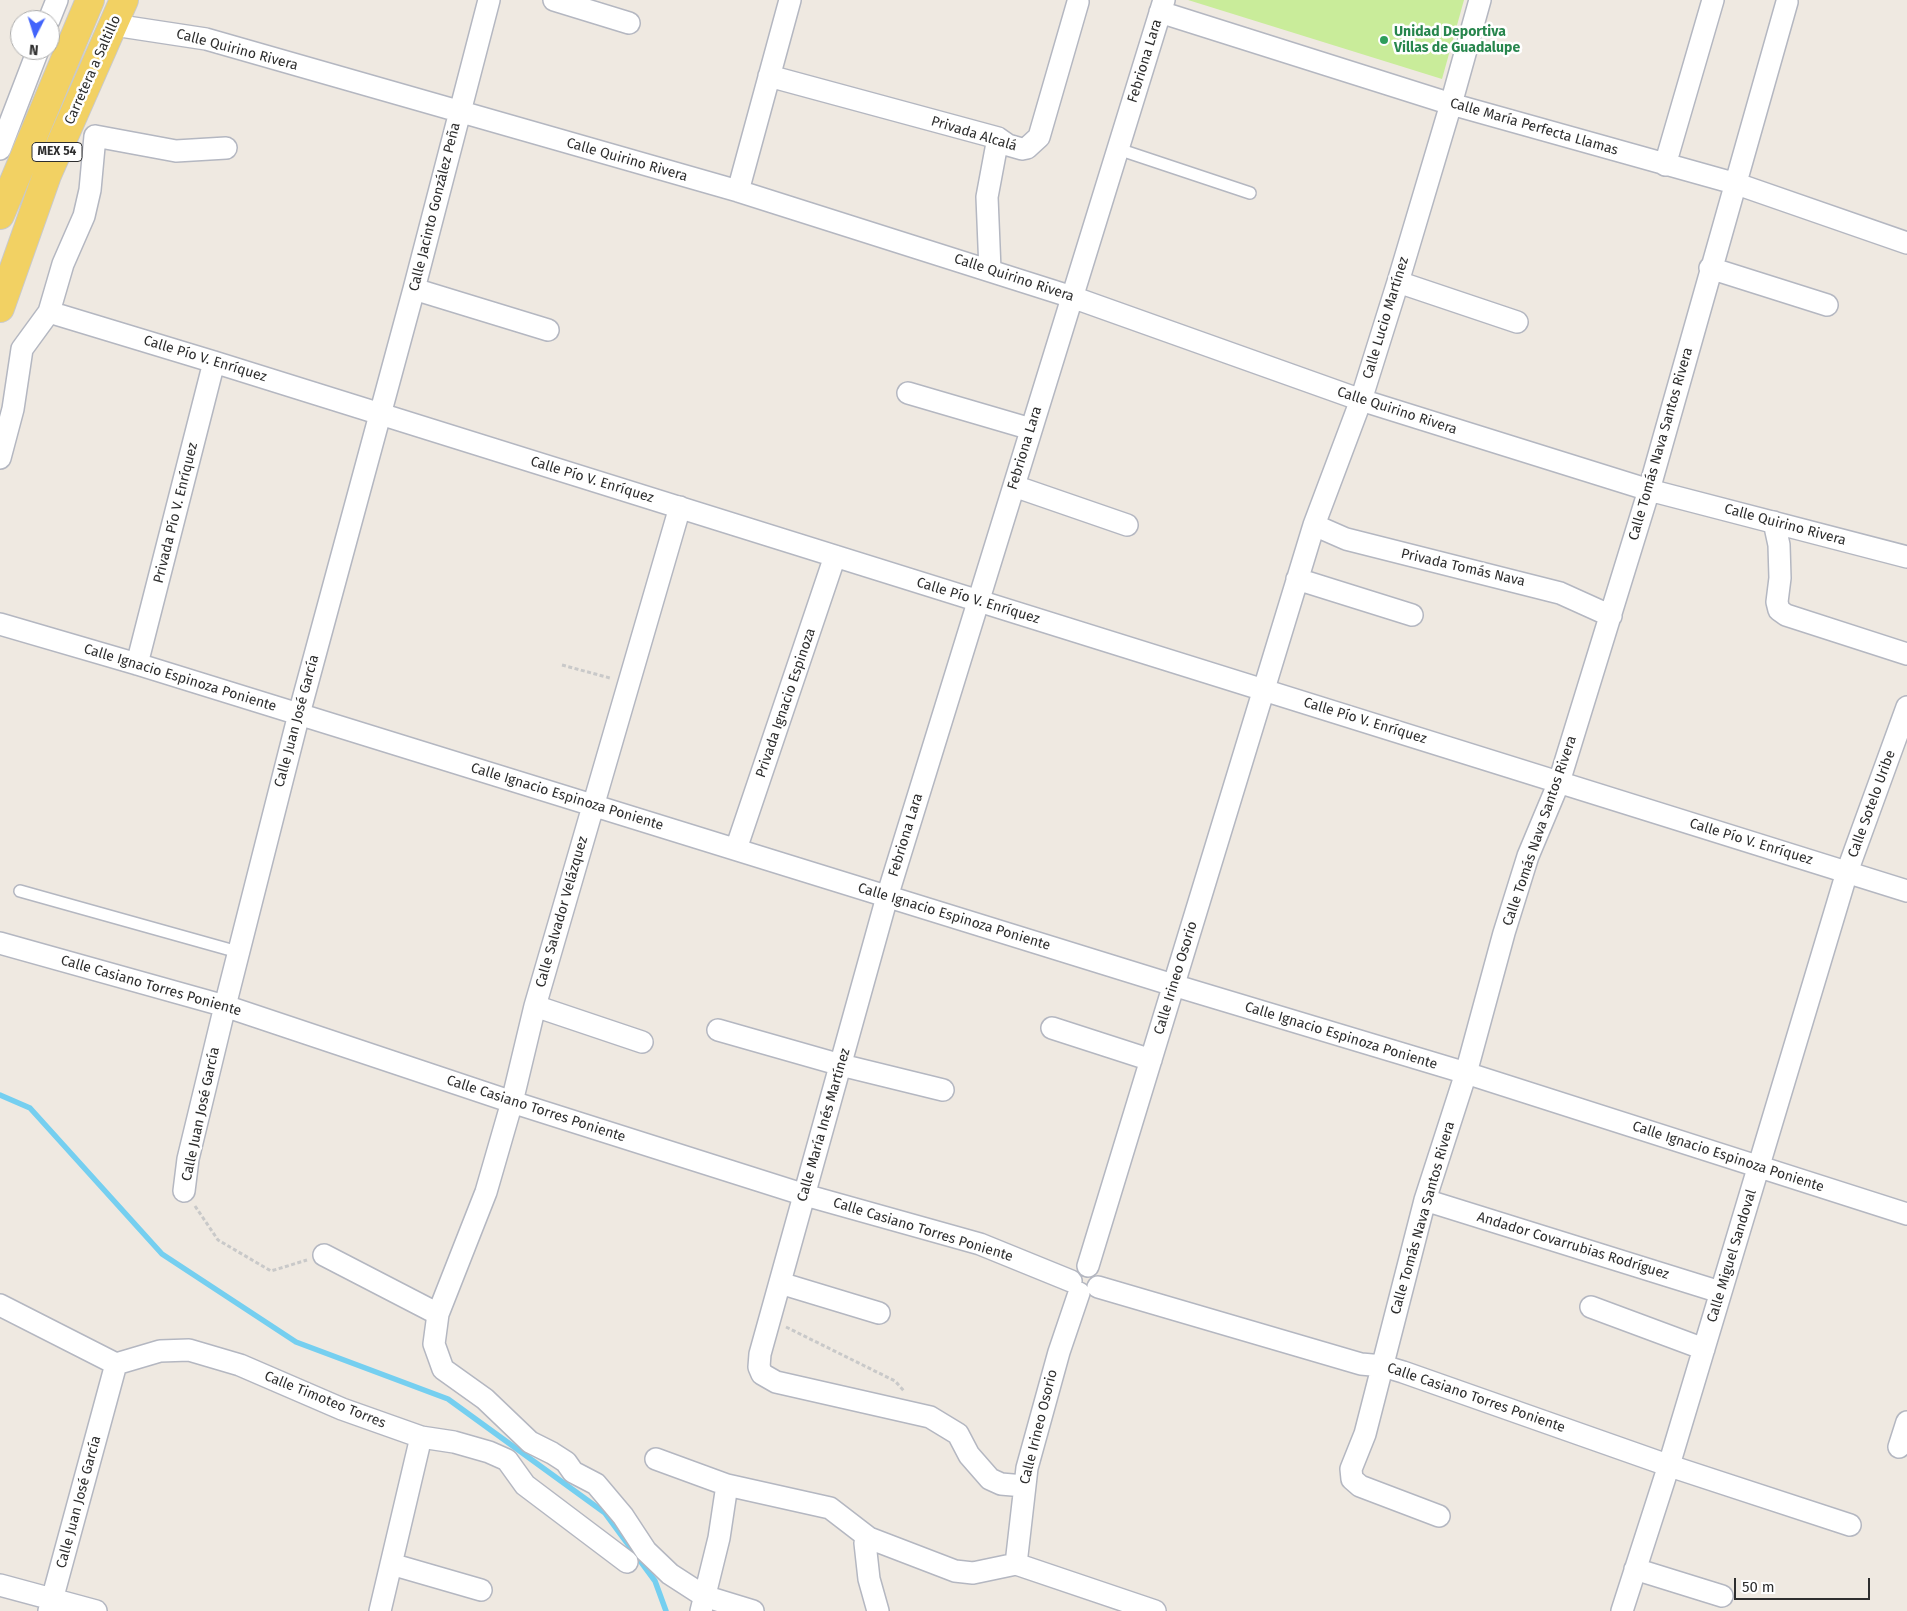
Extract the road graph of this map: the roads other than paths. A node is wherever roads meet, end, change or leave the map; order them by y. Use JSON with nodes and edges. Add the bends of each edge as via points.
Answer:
{"nodes":[{"id":1,"x":489,"y":0,"type":"edge"},
{"id":2,"x":554,"y":0,"type":"edge"},
{"id":3,"x":790,"y":0,"type":"edge"},
{"id":4,"x":1480,"y":0,"type":"edge"},
{"id":5,"x":1713,"y":0,"type":"edge"},
{"id":6,"x":83,"y":2,"type":"edge"},
{"id":7,"x":1078,"y":2,"type":"dead end"},
{"id":8,"x":1787,"y":2,"type":"dead end"},
{"id":9,"x":1162,"y":6,"type":"edge"},
{"id":10,"x":119,"y":12,"type":"edge"},
{"id":11,"x":629,"y":23,"type":"dead end"},
{"id":12,"x":34,"y":60,"type":"edge"},
{"id":13,"x":770,"y":76,"type":"junction"},
{"id":14,"x":1451,"y":104,"type":"junction"},
{"id":15,"x":459,"y":112,"type":"junction"},
{"id":16,"x":998,"y":138,"type":"junction"},
{"id":17,"x":226,"y":148,"type":"dead end"},
{"id":18,"x":0,"y":149,"type":"edge"},
{"id":19,"x":1118,"y":149,"type":"junction"},
{"id":20,"x":1665,"y":165,"type":"junction"},
{"id":21,"x":1737,"y":184,"type":"junction"},
{"id":22,"x":738,"y":191,"type":"junction"},
{"id":23,"x":1250,"y":193,"type":"dead end"},
{"id":24,"x":0,"y":215,"type":"edge"},
{"id":25,"x":1907,"y":243,"type":"edge"},
{"id":26,"x":1710,"y":268,"type":"junction"},
{"id":27,"x":990,"y":270,"type":"junction"},
{"id":28,"x":1398,"y":282,"type":"junction"},
{"id":29,"x":414,"y":289,"type":"junction"},
{"id":30,"x":1072,"y":297,"type":"junction"},
{"id":31,"x":1827,"y":305,"type":"dead end"},
{"id":32,"x":0,"y":308,"type":"edge"},
{"id":33,"x":49,"y":312,"type":"junction"},
{"id":34,"x":1517,"y":322,"type":"dead end"},
{"id":35,"x":548,"y":330,"type":"dead end"},
{"id":36,"x":214,"y":362,"type":"junction"},
{"id":37,"x":908,"y":393,"type":"dead end"},
{"id":38,"x":1361,"y":400,"type":"junction"},
{"id":39,"x":379,"y":413,"type":"junction"},
{"id":40,"x":1031,"y":429,"type":"junction"},
{"id":41,"x":0,"y":458,"type":"edge"},
{"id":42,"x":1014,"y":486,"type":"junction"},
{"id":43,"x":1649,"y":490,"type":"junction"},
{"id":44,"x":680,"y":507,"type":"junction"},
{"id":45,"x":1774,"y":522,"type":"junction"},
{"id":46,"x":1127,"y":525,"type":"dead end"},
{"id":47,"x":1314,"y":525,"type":"junction"},
{"id":48,"x":835,"y":556,"type":"junction"},
{"id":49,"x":1907,"y":557,"type":"edge"},
{"id":50,"x":1297,"y":579,"type":"junction"},
{"id":51,"x":979,"y":601,"type":"junction"},
{"id":52,"x":1412,"y":615,"type":"dead end"},
{"id":53,"x":1610,"y":616,"type":"junction"},
{"id":54,"x":0,"y":624,"type":"edge"},
{"id":55,"x":1907,"y":654,"type":"edge"},
{"id":56,"x":137,"y":664,"type":"junction"},
{"id":57,"x":1264,"y":690,"type":"junction"},
{"id":58,"x":1907,"y":707,"type":"edge"},
{"id":59,"x":299,"y":714,"type":"junction"},
{"id":60,"x":1559,"y":782,"type":"junction"},
{"id":61,"x":592,"y":805,"type":"junction"},
{"id":62,"x":736,"y":849,"type":"junction"},
{"id":63,"x":1847,"y":872,"type":"junction"},
{"id":64,"x":20,"y":891,"type":"dead end"},
{"id":65,"x":1907,"y":891,"type":"edge"},
{"id":66,"x":887,"y":896,"type":"junction"},
{"id":67,"x":0,"y":943,"type":"edge"},
{"id":68,"x":238,"y":952,"type":"junction"},
{"id":69,"x":1173,"y":985,"type":"junction"},
{"id":70,"x":224,"y":1006,"type":"junction"},
{"id":71,"x":535,"y":1006,"type":"junction"},
{"id":72,"x":1052,"y":1028,"type":"dead end"},
{"id":73,"x":718,"y":1030,"type":"dead end"},
{"id":74,"x":642,"y":1042,"type":"dead end"},
{"id":75,"x":1151,"y":1060,"type":"junction"},
{"id":76,"x":841,"y":1065,"type":"junction"},
{"id":77,"x":1466,"y":1073,"type":"junction"},
{"id":78,"x":943,"y":1090,"type":"dead end"},
{"id":79,"x":512,"y":1102,"type":"junction"},
{"id":80,"x":1758,"y":1168,"type":"junction"},
{"id":81,"x":184,"y":1191,"type":"road end"},
{"id":82,"x":804,"y":1195,"type":"junction"},
{"id":83,"x":1425,"y":1200,"type":"junction"},
{"id":84,"x":1907,"y":1214,"type":"edge"},
{"id":85,"x":324,"y":1255,"type":"road end"},
{"id":86,"x":780,"y":1283,"type":"junction"},
{"id":87,"x":1082,"y":1287,"type":"junction"},
{"id":88,"x":1720,"y":1292,"type":"junction"},
{"id":89,"x":0,"y":1306,"type":"edge"},
{"id":90,"x":1591,"y":1307,"type":"dead end"},
{"id":91,"x":879,"y":1313,"type":"dead end"},
{"id":92,"x":438,"y":1314,"type":"junction"},
{"id":93,"x":1704,"y":1349,"type":"junction"},
{"id":94,"x":116,"y":1364,"type":"junction"},
{"id":95,"x":1383,"y":1366,"type":"junction"},
{"id":96,"x":1907,"y":1422,"type":"edge"},
{"id":97,"x":421,"y":1437,"type":"junction"},
{"id":98,"x":530,"y":1442,"type":"junction"},
{"id":99,"x":1899,"y":1447,"type":"dead end"},
{"id":100,"x":656,"y":1459,"type":"dead end"},
{"id":101,"x":507,"y":1460,"type":"junction"},
{"id":102,"x":1669,"y":1465,"type":"junction"},
{"id":103,"x":728,"y":1486,"type":"junction"},
{"id":104,"x":1024,"y":1486,"type":"junction"},
{"id":105,"x":1438,"y":1516,"type":"dead end"},
{"id":106,"x":1850,"y":1525,"type":"dead end"},
{"id":107,"x":869,"y":1538,"type":"junction"},
{"id":108,"x":627,"y":1562,"type":"dead end"},
{"id":109,"x":391,"y":1564,"type":"junction"},
{"id":110,"x":1016,"y":1564,"type":"junction"},
{"id":111,"x":1635,"y":1569,"type":"junction"},
{"id":112,"x":0,"y":1585,"type":"edge"},
{"id":113,"x":481,"y":1590,"type":"dead end"},
{"id":114,"x":1722,"y":1596,"type":"dead end"},
{"id":115,"x":702,"y":1604,"type":"edge"},
{"id":116,"x":51,"y":1605,"type":"edge"},
{"id":117,"x":96,"y":1611,"type":"edge"},
{"id":118,"x":380,"y":1611,"type":"edge"},
{"id":119,"x":753,"y":1611,"type":"edge"},
{"id":120,"x":878,"y":1611,"type":"edge"},
{"id":121,"x":1155,"y":1611,"type":"edge"},
{"id":122,"x":1622,"y":1611,"type":"edge"}],
"edges":[{"from":1,"to":15,"type":"street","name":"Calle Jacinto González Peña"},
{"from":2,"to":11,"type":"street"},
{"from":3,"to":13,"type":"street"},
{"from":4,"to":14,"type":"street","name":"Calle Lucio Martínez"},
{"from":5,"to":20,"type":"street"},
{"from":6,"to":24,"type":"main road","number":"MEX 54"},
{"from":7,"to":16,"type":"street","name":"Privada Alcalá","via":[[1039,137],[1034,144],[1022,149]]},
{"from":8,"to":21,"type":"street","name":"Calle Tomás Nava Santos Rivera"},
{"from":9,"to":14,"type":"street","name":"Calle María Perfecta Llamas"},
{"from":9,"to":19,"type":"street","name":"Febriona Lara"},
{"from":10,"to":15,"type":"street","name":"Calle Quirino Rivera"},
{"from":10,"to":32,"type":"main road","name":"Carretera a Saltillo","number":"MEX 54","via":[[47,175]]},
{"from":12,"to":18,"type":"street"},
{"from":13,"to":16,"type":"street","name":"Privada Alcalá"},
{"from":13,"to":22,"type":"street"},
{"from":14,"to":20,"type":"street","name":"Calle María Perfecta Llamas"},
{"from":14,"to":28,"type":"street","name":"Calle Lucio Martínez"},
{"from":15,"to":22,"type":"street","name":"Calle Quirino Rivera"},
{"from":15,"to":29,"type":"street","name":"Calle Jacinto González Peña"},
{"from":16,"to":27,"type":"street","via":[[987,197]]},
{"from":17,"to":33,"type":"street","via":[[176,151],[95,136],[87,203],[63,264]]},
{"from":19,"to":23,"type":"lane"},
{"from":19,"to":30,"type":"street","name":"Febriona Lara"},
{"from":20,"to":21,"type":"street","name":"Calle María Perfecta Llamas"},
{"from":21,"to":25,"type":"street","name":"Calle María Perfecta Llamas"},
{"from":21,"to":26,"type":"street","name":"Calle Tomás Nava Santos Rivera"},
{"from":22,"to":27,"type":"street","name":"Calle Quirino Rivera"},
{"from":26,"to":31,"type":"street"},
{"from":26,"to":43,"type":"street","name":"Calle Tomás Nava Santos Rivera"},
{"from":27,"to":30,"type":"street","name":"Calle Quirino Rivera"},
{"from":28,"to":34,"type":"street"},
{"from":28,"to":38,"type":"street","name":"Calle Lucio Martínez"},
{"from":29,"to":35,"type":"street"},
{"from":29,"to":39,"type":"street","name":"Calle Jacinto González Peña"},
{"from":30,"to":38,"type":"street","name":"Calle Quirino Rivera"},
{"from":30,"to":40,"type":"street","name":"Febriona Lara"},
{"from":33,"to":36,"type":"street","name":"Calle Pío V. Enríquez"},
{"from":33,"to":41,"type":"street","via":[[22,349],[13,409]]},
{"from":36,"to":39,"type":"street","name":"Calle Pío V. Enríquez"},
{"from":36,"to":56,"type":"street","name":"Privada Pío V. Enríquez"},
{"from":37,"to":40,"type":"street"},
{"from":38,"to":43,"type":"street","name":"Calle Quirino Rivera"},
{"from":38,"to":47,"type":"street","name":"Calle Lucio Martínez"},
{"from":39,"to":44,"type":"street","name":"Calle Pío V. Enríquez"},
{"from":39,"to":59,"type":"street","name":"Calle Juan José García"},
{"from":40,"to":42,"type":"street","name":"Febriona Lara"},
{"from":42,"to":46,"type":"street"},
{"from":42,"to":51,"type":"street","name":"Febriona Lara"},
{"from":43,"to":45,"type":"street","name":"Calle Quirino Rivera"},
{"from":43,"to":53,"type":"street","name":"Calle Tomás Nava Santos Rivera"},
{"from":44,"to":48,"type":"street","name":"Calle Pío V. Enríquez"},
{"from":44,"to":61,"type":"street","name":"Calle Salvador Velázquez"},
{"from":45,"to":49,"type":"street","name":"Calle Quirino Rivera"},
{"from":45,"to":55,"type":"street","via":[[1779,545],[1779,610]]},
{"from":47,"to":50,"type":"street","name":"Calle Lucio Martínez"},
{"from":47,"to":53,"type":"street","name":"Privada Tomás Nava","via":[[1346,539],[1560,593]]},
{"from":48,"to":51,"type":"street","name":"Calle Pío V. Enríquez"},
{"from":48,"to":62,"type":"street","name":"Privada Ignacio Espinoza"},
{"from":50,"to":52,"type":"street"},
{"from":50,"to":57,"type":"street","name":"Calle Lucio Martínez"},
{"from":51,"to":57,"type":"street","name":"Calle Pío V. Enríquez"},
{"from":51,"to":66,"type":"street","name":"Febriona Lara"},
{"from":53,"to":60,"type":"street","name":"Calle Tomás Nava Santos Rivera"},
{"from":54,"to":56,"type":"street","name":"Calle Ignacio Espinoza Poniente"},
{"from":56,"to":59,"type":"street","name":"Calle Ignacio Espinoza Poniente"},
{"from":57,"to":60,"type":"street","name":"Calle Pío V. Enríquez"},
{"from":57,"to":69,"type":"street","name":"Calle Irineo Osorio"},
{"from":58,"to":63,"type":"street","name":"Calle Sotelo Uribe"},
{"from":59,"to":61,"type":"street","name":"Calle Ignacio Espinoza Poniente"},
{"from":59,"to":68,"type":"street","name":"Calle Juan José García"},
{"from":60,"to":63,"type":"street","name":"Calle Pío V. Enríquez"},
{"from":60,"to":77,"type":"street","name":"Calle Tomás Nava Santos Rivera","via":[[1523,873]]},
{"from":61,"to":62,"type":"street","name":"Calle Ignacio Espinoza Poniente"},
{"from":61,"to":71,"type":"street","name":"Calle Salvador Velázquez"},
{"from":62,"to":66,"type":"street","name":"Calle Ignacio Espinoza Poniente"},
{"from":63,"to":65,"type":"street","name":"Calle Pío V. Enríquez"},
{"from":63,"to":80,"type":"street","name":"Calle Miguel Sandoval"},
{"from":64,"to":68,"type":"lane"},
{"from":66,"to":69,"type":"street","name":"Calle Ignacio Espinoza Poniente"},
{"from":66,"to":76,"type":"street","name":"Calle María Inés Martínez"},
{"from":67,"to":70,"type":"street","name":"Calle Casiano Torres Poniente"},
{"from":68,"to":70,"type":"street","name":"Calle Juan José García"},
{"from":69,"to":75,"type":"street","name":"Calle Irineo Osorio"},
{"from":69,"to":77,"type":"street","name":"Calle Ignacio Espinoza Poniente"},
{"from":70,"to":79,"type":"street","name":"Calle Casiano Torres Poniente"},
{"from":70,"to":81,"type":"street","name":"Calle Juan José García","via":[[188,1159]]},
{"from":71,"to":74,"type":"street"},
{"from":71,"to":79,"type":"street","name":"Calle Salvador Velázquez"},
{"from":72,"to":75,"type":"street"},
{"from":73,"to":76,"type":"street"},
{"from":75,"to":87,"type":"street","name":"Calle Irineo Osorio","via":[[1088,1266],[1098,1274]]},
{"from":76,"to":78,"type":"street"},
{"from":76,"to":82,"type":"street","name":"Calle María Inés Martínez"},
{"from":77,"to":80,"type":"street","name":"Calle Ignacio Espinoza Poniente"},
{"from":77,"to":83,"type":"street","name":"Calle Tomás Nava Santos Rivera"},
{"from":79,"to":82,"type":"street","name":"Calle Casiano Torres Poniente"},
{"from":79,"to":92,"type":"street","name":"Calle Salvador Velázquez","via":[[486,1192]]},
{"from":80,"to":84,"type":"street","name":"Calle Ignacio Espinoza Poniente"},
{"from":80,"to":88,"type":"street","name":"Calle Miguel Sandoval"},
{"from":82,"to":86,"type":"street","name":"Calle María Inés Martínez"},
{"from":82,"to":87,"type":"street","name":"Calle Casiano Torres Poniente","via":[[980,1244]]},
{"from":83,"to":88,"type":"street","name":"Andador Covarrubias Rodríguez"},
{"from":83,"to":95,"type":"street","name":"Calle Tomás Nava Santos Rivera"},
{"from":85,"to":92,"type":"street"},
{"from":86,"to":91,"type":"street"},
{"from":86,"to":104,"type":"street","name":"Calle María Inés Martínez","via":[[760,1354],[762,1374],[776,1382],[930,1417],[958,1434],[969,1455],[990,1479]]},
{"from":87,"to":95,"type":"street","name":"Calle Casiano Torres Poniente","via":[[1361,1364]]},
{"from":87,"to":104,"type":"street","name":"Calle Irineo Osorio","via":[[1059,1352]]},
{"from":88,"to":93,"type":"street","name":"Calle Miguel Sandoval"},
{"from":89,"to":94,"type":"street"},
{"from":90,"to":93,"type":"street"},
{"from":92,"to":98,"type":"street","via":[[434,1344],[443,1369],[485,1399]]},
{"from":93,"to":102,"type":"street","name":"Calle Miguel Sandoval"},
{"from":94,"to":97,"type":"street","name":"Calle Timoteo Torres","via":[[160,1351],[189,1350],[240,1365],[342,1409]]},
{"from":94,"to":116,"type":"street","name":"Calle Juan José García"},
{"from":95,"to":102,"type":"street","name":"Calle Casiano Torres Poniente"},
{"from":95,"to":105,"type":"street","name":"Calle Tomás Nava Santos Rivera","via":[[1365,1434],[1351,1469],[1352,1479],[1360,1486]]},
{"from":96,"to":99,"type":"street"},
{"from":97,"to":101,"type":"street","name":"Calle Timoteo Torres","via":[[454,1442]]},
{"from":97,"to":109,"type":"street"},
{"from":98,"to":101,"type":"street"},
{"from":98,"to":115,"type":"street","via":[[552,1453],[566,1462],[573,1472],[596,1484],[646,1551]]},
{"from":100,"to":103,"type":"street"},
{"from":101,"to":108,"type":"street","via":[[525,1485]]},
{"from":102,"to":106,"type":"street","name":"Calle Casiano Torres Poniente"},
{"from":102,"to":111,"type":"street","name":"Calle Miguel Sandoval"},
{"from":103,"to":107,"type":"street","via":[[830,1508]]},
{"from":103,"to":115,"type":"street"},
{"from":104,"to":110,"type":"street","name":"Calle Irineo Osorio"},
{"from":107,"to":110,"type":"street","via":[[955,1571],[972,1573]]},
{"from":107,"to":120,"type":"street","via":[[865,1543],[869,1579]]},
{"from":109,"to":113,"type":"street"},
{"from":109,"to":118,"type":"street"},
{"from":110,"to":121,"type":"street"},
{"from":111,"to":114,"type":"street"},
{"from":111,"to":122,"type":"street","name":"Calle Miguel Sandoval"},
{"from":112,"to":116,"type":"street"},
{"from":115,"to":119,"type":"street"},
{"from":116,"to":117,"type":"street"}]}
